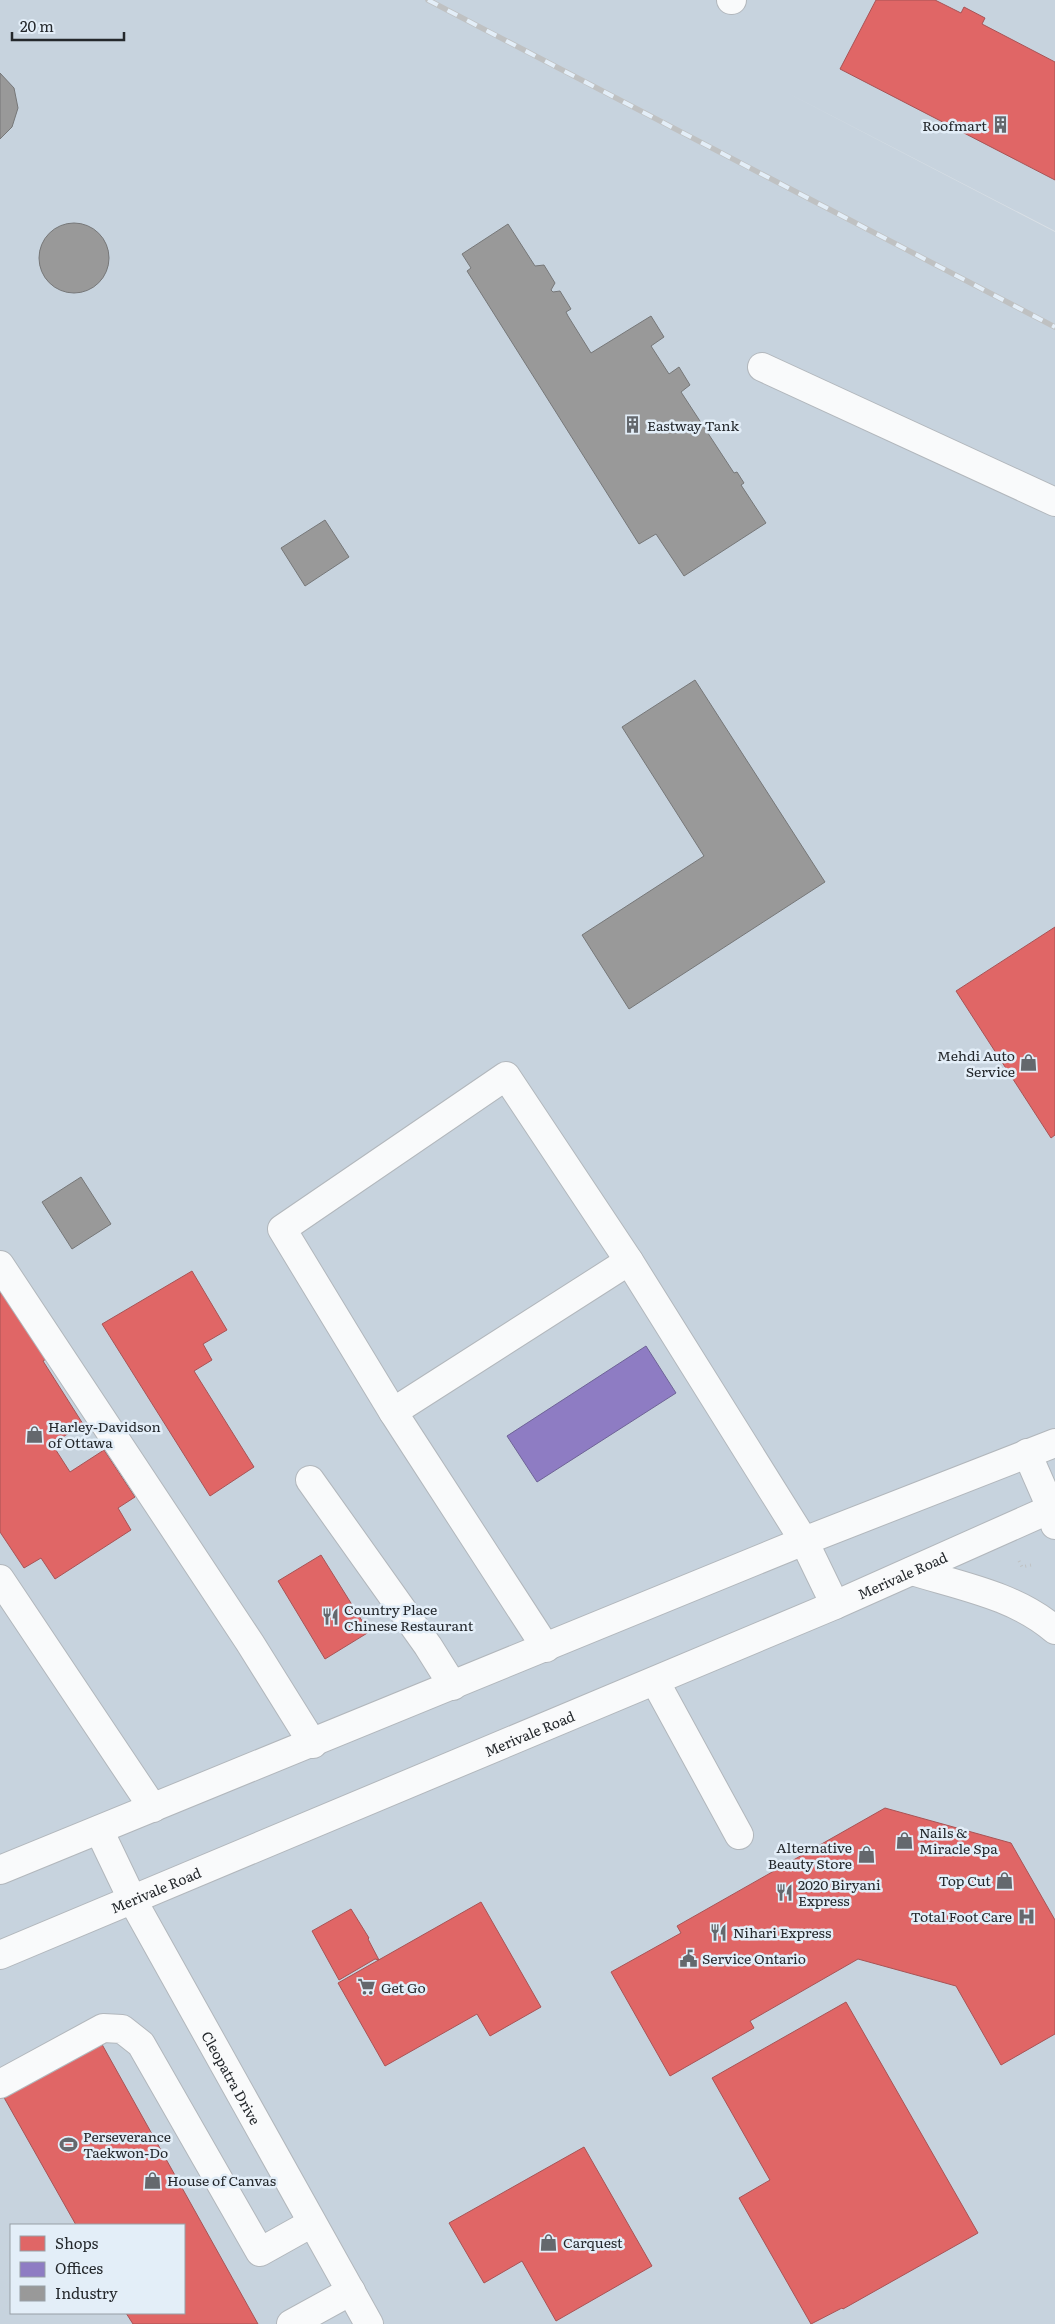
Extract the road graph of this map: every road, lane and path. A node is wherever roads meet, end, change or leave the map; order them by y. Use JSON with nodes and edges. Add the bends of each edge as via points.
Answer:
{"nodes":[{"id":1,"x":762,"y":368,"type":"dead end"},
{"id":2,"x":1055,"y":502,"type":"edge"},
{"id":3,"x":629,"y":1261,"type":"junction"},
{"id":4,"x":0,"y":1265,"type":"edge"},
{"id":5,"x":393,"y":1412,"type":"junction"},
{"id":6,"x":1055,"y":1443,"type":"edge"},
{"id":7,"x":1027,"y":1453,"type":"junction"},
{"id":8,"x":310,"y":1480,"type":"dead end"},
{"id":9,"x":1054,"y":1513,"type":"edge"},
{"id":10,"x":804,"y":1541,"type":"junction"},
{"id":11,"x":1018,"y":1561,"type":"dead end"},
{"id":12,"x":1031,"y":1565,"type":"dead end"},
{"id":13,"x":912,"y":1571,"type":"junction"},
{"id":14,"x":0,"y":1579,"type":"edge"},
{"id":15,"x":835,"y":1605,"type":"junction"},
{"id":16,"x":1055,"y":1630,"type":"edge"},
{"id":17,"x":546,"y":1648,"type":"junction"},
{"id":18,"x":655,"y":1681,"type":"junction"},
{"id":19,"x":453,"y":1686,"type":"junction"},
{"id":20,"x":313,"y":1744,"type":"junction"},
{"id":21,"x":152,"y":1808,"type":"junction"},
{"id":22,"x":99,"y":1830,"type":"junction"},
{"id":23,"x":739,"y":1835,"type":"dead end"},
{"id":24,"x":0,"y":1870,"type":"edge"},
{"id":25,"x":133,"y":1901,"type":"junction"},
{"id":26,"x":0,"y":1955,"type":"edge"},
{"id":27,"x":0,"y":2084,"type":"edge"},
{"id":28,"x":312,"y":2223,"type":"junction"},
{"id":29,"x":351,"y":2292,"type":"junction"},
{"id":30,"x":291,"y":2324,"type":"edge"},
{"id":31,"x":370,"y":2324,"type":"edge"}],
"edges":[{"from":1,"to":2,"type":"main road"},
{"from":3,"to":5,"type":"main road"},
{"from":3,"to":5,"type":"main road","via":[[506,1076],[282,1230]]},
{"from":3,"to":10,"type":"main road"},
{"from":4,"to":20,"type":"main road","via":[[250,1643]]},
{"from":5,"to":17,"type":"main road"},
{"from":6,"to":7,"type":"main road"},
{"from":7,"to":9,"type":"main road"},
{"from":7,"to":10,"type":"main road"},
{"from":8,"to":19,"type":"main road"},
{"from":9,"to":13,"type":"main road","name":"Merivale Road"},
{"from":10,"to":15,"type":"main road"},
{"from":10,"to":17,"type":"main road"},
{"from":11,"to":12,"type":"path","via":[[1022,1567]]},
{"from":13,"to":15,"type":"main road","name":"Merivale Road"},
{"from":13,"to":16,"type":"main road","via":[[1009,1601],[1041,1618]]},
{"from":14,"to":21,"type":"main road"},
{"from":15,"to":18,"type":"main road","name":"Merivale Road"},
{"from":17,"to":19,"type":"main road"},
{"from":18,"to":23,"type":"main road"},
{"from":18,"to":25,"type":"main road","name":"Merivale Road"},
{"from":19,"to":20,"type":"main road"},
{"from":20,"to":21,"type":"main road"},
{"from":21,"to":22,"type":"main road"},
{"from":22,"to":24,"type":"main road"},
{"from":22,"to":25,"type":"main road","name":"Cleopatra Drive"},
{"from":25,"to":26,"type":"main road","name":"Merivale Road"},
{"from":25,"to":28,"type":"main road","name":"Cleopatra Drive"},
{"from":27,"to":28,"type":"main road","via":[[103,2028],[122,2029],[141,2044],[260,2252]]},
{"from":28,"to":29,"type":"main road","name":"Cleopatra Drive"},
{"from":29,"to":30,"type":"main road"},
{"from":29,"to":31,"type":"main road","name":"Cleopatra Drive"}]}
